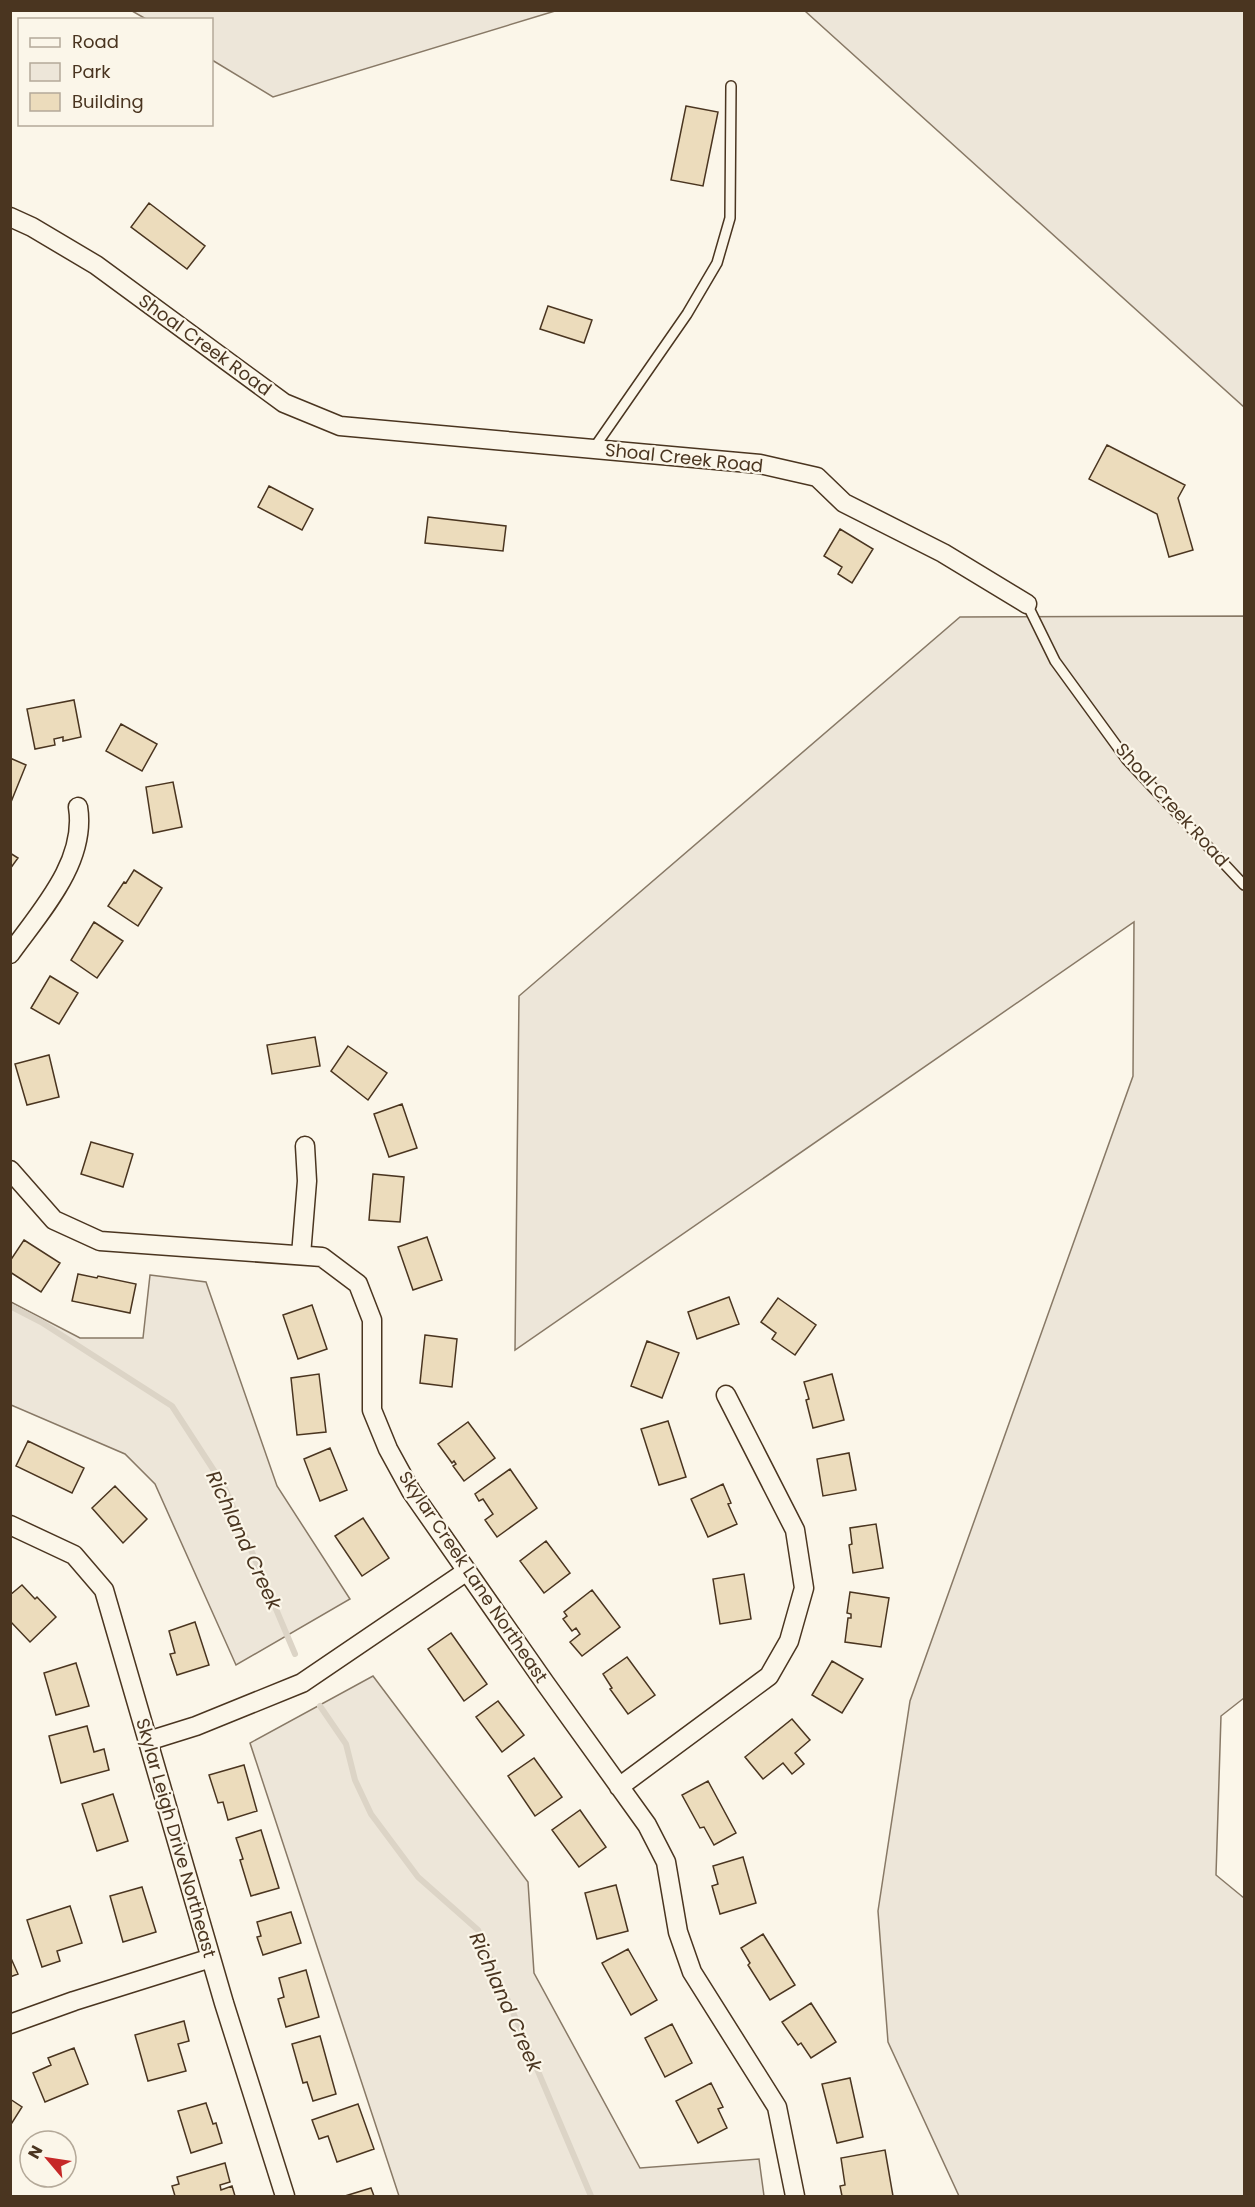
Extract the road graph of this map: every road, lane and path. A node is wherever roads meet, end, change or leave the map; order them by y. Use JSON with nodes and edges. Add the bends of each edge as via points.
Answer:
{"nodes":[{"id":1,"x":731,"y":86,"type":"dead end"},
{"id":2,"x":10,"y":217,"type":"edge"},
{"id":3,"x":594,"y":448,"type":"junction"},
{"id":4,"x":1027,"y":604,"type":"joint"},
{"id":5,"x":78,"y":807,"type":"dead end"},
{"id":6,"x":1245,"y":885,"type":"edge"},
{"id":7,"x":10,"y":954,"type":"edge"},
{"id":8,"x":304,"y":1146,"type":"dead end"},
{"id":9,"x":10,"y":1170,"type":"edge"},
{"id":10,"x":301,"y":1255,"type":"junction"},
{"id":11,"x":726,"y":1395,"type":"dead end"},
{"id":12,"x":10,"y":1525,"type":"edge"},
{"id":13,"x":467,"y":1571,"type":"junction"},
{"id":14,"x":148,"y":1741,"type":"junction"},
{"id":15,"x":619,"y":1787,"type":"junction"},
{"id":16,"x":211,"y":1958,"type":"junction"},
{"id":17,"x":10,"y":2024,"type":"edge"},
{"id":18,"x":285,"y":2196,"type":"edge"},
{"id":19,"x":795,"y":2196,"type":"edge"}],
"edges":[{"from":1,"to":3,"type":"lane","via":[[730,218],[717,263],[687,314]]},
{"from":2,"to":3,"type":"street","name":"Shoal Creek Road","via":[[96,265],[284,403],[340,426]]},
{"from":3,"to":4,"type":"street","name":"Shoal Creek Road","via":[[760,464],[817,477],[844,503],[943,553]]},
{"from":4,"to":6,"type":"lane","name":"Shoal Creek Road","via":[[1054,661],[1127,760]]},
{"from":5,"to":7,"type":"street","via":[[80,822],[75,849],[57,888]]},
{"from":8,"to":10,"type":"street","via":[[307,1181]]},
{"from":9,"to":10,"type":"street","name":"Skylar Creek Lane Northeast","via":[[54,1220],[100,1241]]},
{"from":10,"to":13,"type":"street","name":"Skylar Creek Lane Northeast","via":[[322,1257],[358,1284],[372,1320],[372,1410],[411,1491]]},
{"from":11,"to":15,"type":"street","via":[[795,1530],[804,1588],[789,1641],[769,1676]]},
{"from":12,"to":14,"type":"street","name":"Skylar Leigh Drive Northeast","via":[[74,1555],[104,1590]]},
{"from":13,"to":14,"type":"street","via":[[302,1683]]},
{"from":13,"to":15,"type":"street","name":"Skylar Creek Lane Northeast"},
{"from":14,"to":16,"type":"street","name":"Skylar Leigh Drive Northeast"},
{"from":15,"to":19,"type":"street","name":"Skylar Creek Lane Northeast","via":[[666,1863],[678,1932],[692,1972],[777,2108]]},
{"from":16,"to":17,"type":"street"},
{"from":16,"to":18,"type":"street","name":"Skylar Leigh Drive Northeast"}]}
